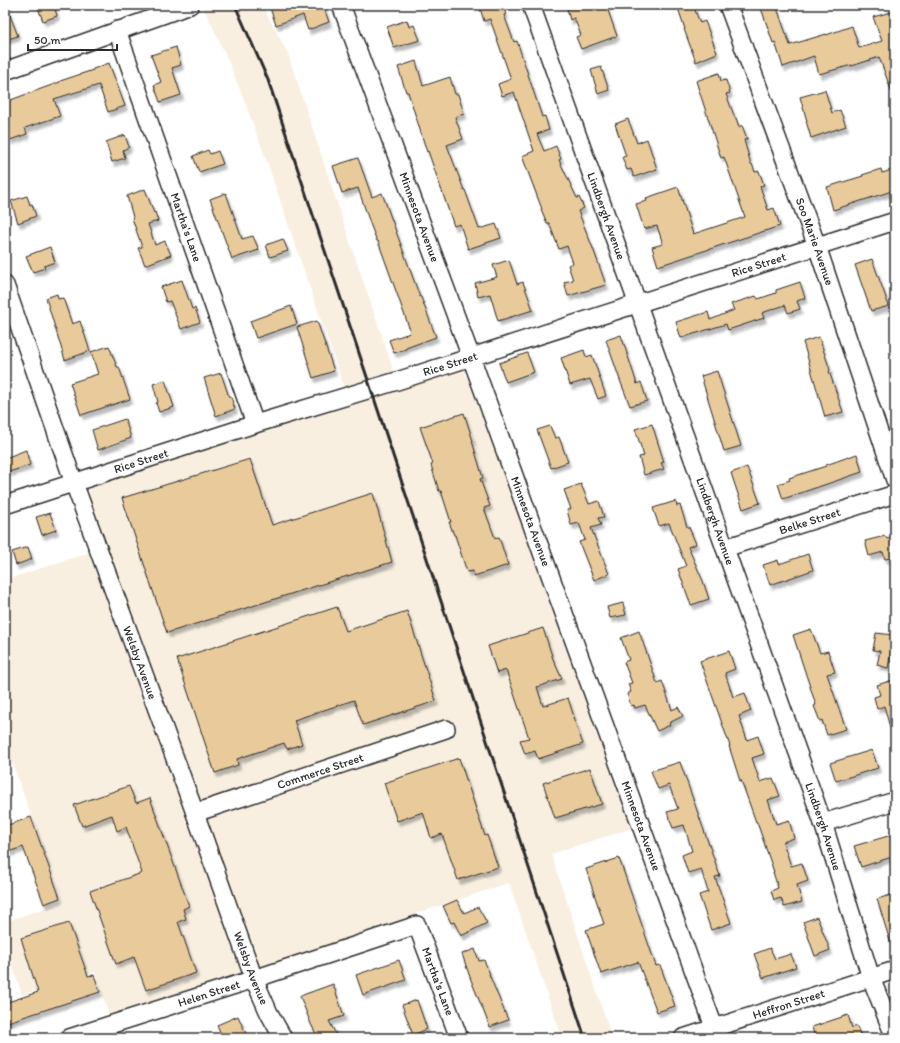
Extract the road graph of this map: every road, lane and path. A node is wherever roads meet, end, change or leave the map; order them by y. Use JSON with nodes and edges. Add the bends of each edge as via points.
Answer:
{"nodes":[{"id":1,"x":190,"y":5,"type":"edge"},
{"id":2,"x":341,"y":5,"type":"edge"},
{"id":3,"x":531,"y":5,"type":"edge"},
{"id":4,"x":728,"y":5,"type":"edge"},
{"id":5,"x":117,"y":30,"type":"junction"},
{"id":6,"x":5,"y":71,"type":"edge"},
{"id":7,"x":895,"y":221,"type":"edge"},
{"id":8,"x":817,"y":246,"type":"junction"},
{"id":9,"x":5,"y":285,"type":"edge"},
{"id":10,"x":638,"y":304,"type":"junction"},
{"id":11,"x":470,"y":358,"type":"junction"},
{"id":12,"x":255,"y":424,"type":"junction"},
{"id":13,"x":895,"y":480,"type":"edge"},
{"id":14,"x":74,"y":483,"type":"junction"},
{"id":15,"x":895,"y":494,"type":"edge"},
{"id":16,"x":5,"y":505,"type":"edge"},
{"id":17,"x":725,"y":548,"type":"junction"},
{"id":18,"x":446,"y":729,"type":"dead end"},
{"id":19,"x":895,"y":801,"type":"edge"},
{"id":20,"x":195,"y":813,"type":"junction"},
{"id":21,"x":823,"y":822,"type":"junction"},
{"id":22,"x":417,"y":925,"type":"joint"},
{"id":23,"x":895,"y":970,"type":"edge"},
{"id":24,"x":871,"y":978,"type":"junction"},
{"id":25,"x":254,"y":979,"type":"junction"},
{"id":26,"x":716,"y":1033,"type":"edge"},
{"id":27,"x":69,"y":1038,"type":"edge"},
{"id":28,"x":283,"y":1038,"type":"edge"},
{"id":29,"x":459,"y":1038,"type":"edge"},
{"id":30,"x":682,"y":1038,"type":"edge"},
{"id":31,"x":895,"y":1038,"type":"edge"}],
"edges":[{"from":1,"to":5,"type":"street"},
{"from":2,"to":11,"type":"street","name":"Minnesota Avenue"},
{"from":3,"to":10,"type":"street","name":"Lindbergh Avenue"},
{"from":4,"to":8,"type":"street","name":"Soo Marie Avenue"},
{"from":5,"to":6,"type":"street"},
{"from":5,"to":12,"type":"street","name":"Martha's Lane"},
{"from":7,"to":8,"type":"street","name":"Rice Street"},
{"from":8,"to":10,"type":"street","name":"Rice Street"},
{"from":8,"to":13,"type":"street","name":"Soo Marie Avenue"},
{"from":9,"to":14,"type":"street","name":"Welsby Avenue"},
{"from":10,"to":11,"type":"street","name":"Rice Street"},
{"from":10,"to":17,"type":"street","name":"Lindbergh Avenue"},
{"from":11,"to":12,"type":"street","name":"Rice Street"},
{"from":11,"to":26,"type":"street","name":"Minnesota Avenue"},
{"from":12,"to":14,"type":"street","name":"Rice Street"},
{"from":14,"to":16,"type":"street","name":"Rice Street"},
{"from":14,"to":20,"type":"street","name":"Welsby Avenue"},
{"from":15,"to":17,"type":"street","name":"Belke Street"},
{"from":17,"to":21,"type":"street","name":"Lindbergh Avenue"},
{"from":18,"to":20,"type":"street","name":"Commerce Street"},
{"from":19,"to":21,"type":"street"},
{"from":20,"to":25,"type":"street","name":"Welsby Avenue"},
{"from":21,"to":24,"type":"street","name":"Lindbergh Avenue"},
{"from":22,"to":25,"type":"street","name":"Helen Street"},
{"from":22,"to":29,"type":"street","name":"Martha's Lane"},
{"from":23,"to":24,"type":"street","name":"Heffron Street"},
{"from":24,"to":26,"type":"street","name":"Heffron Street"},
{"from":24,"to":31,"type":"street","name":"Lindbergh Avenue"},
{"from":25,"to":27,"type":"street","name":"Helen Street"},
{"from":25,"to":28,"type":"street","name":"Welsby Avenue"},
{"from":26,"to":30,"type":"street","name":"Heffron Street"}]}
